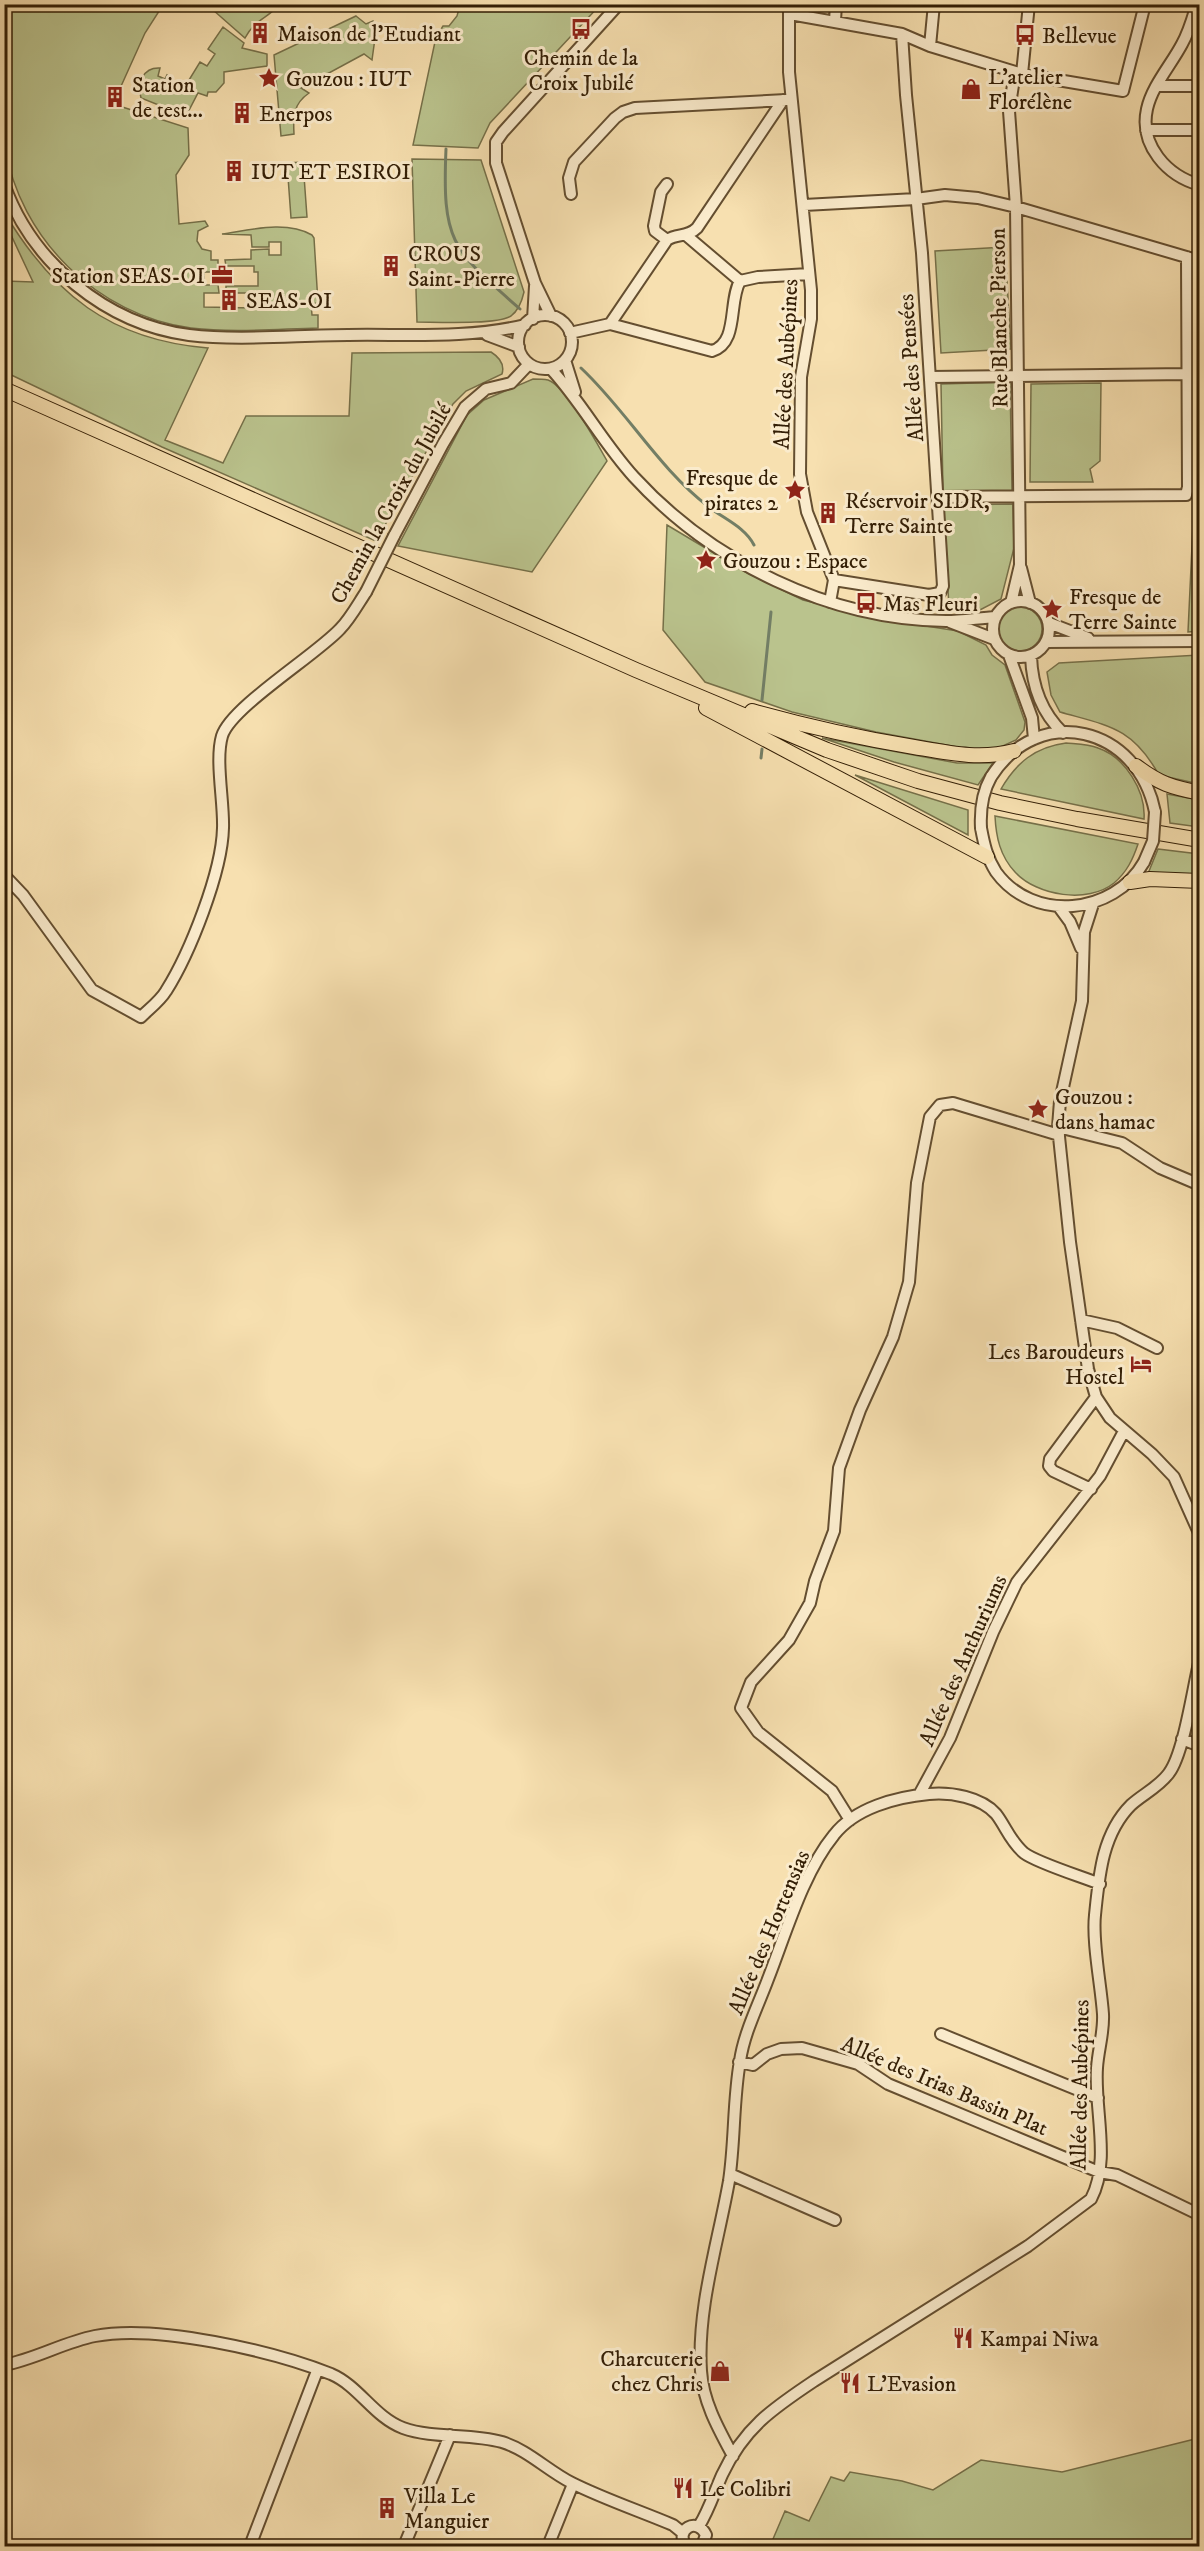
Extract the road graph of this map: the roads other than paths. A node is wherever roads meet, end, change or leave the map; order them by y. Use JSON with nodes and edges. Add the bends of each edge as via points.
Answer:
{"nodes":[{"id":1,"x":620,"y":4,"type":"edge"},
{"id":2,"x":836,"y":4,"type":"edge"},
{"id":3,"x":934,"y":4,"type":"edge"},
{"id":4,"x":1029,"y":4,"type":"edge"},
{"id":5,"x":1145,"y":4,"type":"edge"},
{"id":6,"x":1195,"y":6,"type":"edge"},
{"id":7,"x":790,"y":9,"type":"edge"},
{"id":8,"x":835,"y":21,"type":"junction"},
{"id":9,"x":902,"y":34,"type":"junction"},
{"id":10,"x":930,"y":46,"type":"junction"},
{"id":11,"x":1019,"y":73,"type":"junction"},
{"id":12,"x":1157,"y":86,"type":"junction"},
{"id":13,"x":1200,"y":86,"type":"edge"},
{"id":14,"x":788,"y":100,"type":"junction"},
{"id":15,"x":1146,"y":130,"type":"junction"},
{"id":16,"x":1200,"y":130,"type":"edge"},
{"id":17,"x":4,"y":184,"type":"edge"},
{"id":18,"x":667,"y":184,"type":"dead end"},
{"id":19,"x":1200,"y":185,"type":"edge"},
{"id":20,"x":571,"y":194,"type":"dead end"},
{"id":21,"x":916,"y":199,"type":"junction"},
{"id":22,"x":804,"y":205,"type":"junction"},
{"id":23,"x":1016,"y":207,"type":"junction"},
{"id":24,"x":687,"y":236,"type":"junction"},
{"id":25,"x":667,"y":240,"type":"junction"},
{"id":26,"x":1187,"y":257,"type":"junction"},
{"id":27,"x":1200,"y":261,"type":"edge"},
{"id":28,"x":809,"y":274,"type":"junction"},
{"id":29,"x":740,"y":282,"type":"junction"},
{"id":30,"x":535,"y":283,"type":"junction"},
{"id":31,"x":550,"y":316,"type":"junction"},
{"id":32,"x":529,"y":322,"type":"junction"},
{"id":33,"x":610,"y":324,"type":"junction"},
{"id":34,"x":570,"y":333,"type":"junction"},
{"id":35,"x":484,"y":334,"type":"junction"},
{"id":36,"x":519,"y":347,"type":"junction"},
{"id":37,"x":565,"y":360,"type":"junction"},
{"id":38,"x":529,"y":364,"type":"junction"},
{"id":39,"x":551,"y":369,"type":"junction"},
{"id":40,"x":1188,"y":374,"type":"junction"},
{"id":41,"x":1019,"y":375,"type":"junction"},
{"id":42,"x":930,"y":377,"type":"junction"},
{"id":43,"x":4,"y":389,"type":"edge"},
{"id":44,"x":577,"y":398,"type":"junction"},
{"id":45,"x":1020,"y":496,"type":"junction"},
{"id":46,"x":938,"y":497,"type":"junction"},
{"id":47,"x":1020,"y":565,"type":"junction"},
{"id":48,"x":834,"y":580,"type":"junction"},
{"id":49,"x":830,"y":602,"type":"junction"},
{"id":50,"x":1011,"y":603,"type":"junction"},
{"id":51,"x":1030,"y":603,"type":"junction"},
{"id":52,"x":996,"y":617,"type":"junction"},
{"id":53,"x":946,"y":621,"type":"junction"},
{"id":54,"x":1048,"y":623,"type":"junction"},
{"id":55,"x":994,"y":639,"type":"junction"},
{"id":56,"x":1094,"y":640,"type":"junction"},
{"id":57,"x":1200,"y":640,"type":"edge"},
{"id":58,"x":1046,"y":642,"type":"junction"},
{"id":59,"x":1009,"y":655,"type":"junction"},
{"id":60,"x":1031,"y":656,"type":"junction"},
{"id":61,"x":636,"y":670,"type":"junction"},
{"id":62,"x":699,"y":696,"type":"junction"},
{"id":63,"x":1063,"y":733,"type":"junction"},
{"id":64,"x":1034,"y":739,"type":"junction"},
{"id":65,"x":1014,"y":751,"type":"junction"},
{"id":66,"x":1137,"y":766,"type":"junction"},
{"id":67,"x":1200,"y":793,"type":"edge"},
{"id":68,"x":1200,"y":840,"type":"edge"},
{"id":69,"x":987,"y":857,"type":"junction"},
{"id":70,"x":4,"y":875,"type":"edge"},
{"id":71,"x":1200,"y":881,"type":"edge"},
{"id":72,"x":1130,"y":882,"type":"junction"},
{"id":73,"x":1093,"y":904,"type":"junction"},
{"id":74,"x":1059,"y":907,"type":"junction"},
{"id":75,"x":1084,"y":956,"type":"junction"},
{"id":76,"x":1059,"y":1131,"type":"junction"},
{"id":77,"x":1200,"y":1185,"type":"edge"},
{"id":78,"x":1081,"y":1320,"type":"junction"},
{"id":79,"x":1157,"y":1348,"type":"dead end"},
{"id":80,"x":1096,"y":1397,"type":"junction"},
{"id":81,"x":1124,"y":1431,"type":"junction"},
{"id":82,"x":1091,"y":1489,"type":"junction"},
{"id":83,"x":1200,"y":1535,"type":"edge"},
{"id":84,"x":1200,"y":1659,"type":"edge"},
{"id":85,"x":1182,"y":1739,"type":"junction"},
{"id":86,"x":1200,"y":1746,"type":"edge"},
{"id":87,"x":919,"y":1795,"type":"junction"},
{"id":88,"x":850,"y":1820,"type":"junction"},
{"id":89,"x":1100,"y":1884,"type":"junction"},
{"id":90,"x":941,"y":2034,"type":"dead end"},
{"id":91,"x":739,"y":2062,"type":"junction"},
{"id":92,"x":1098,"y":2098,"type":"junction"},
{"id":93,"x":1099,"y":2172,"type":"junction"},
{"id":94,"x":730,"y":2174,"type":"junction"},
{"id":95,"x":1200,"y":2214,"type":"edge"},
{"id":96,"x":835,"y":2220,"type":"dead end"},
{"id":97,"x":4,"y":2365,"type":"edge"},
{"id":98,"x":317,"y":2371,"type":"junction"},
{"id":99,"x":450,"y":2435,"type":"junction"},
{"id":100,"x":733,"y":2456,"type":"junction"},
{"id":101,"x":573,"y":2484,"type":"junction"},
{"id":102,"x":699,"y":2526,"type":"junction"},
{"id":103,"x":683,"y":2533,"type":"junction"},
{"id":104,"x":703,"y":2546,"type":"edge"},
{"id":105,"x":250,"y":2547,"type":"edge"},
{"id":106,"x":404,"y":2547,"type":"edge"},
{"id":107,"x":548,"y":2547,"type":"edge"},
{"id":108,"x":686,"y":2547,"type":"edge"}],
"edges":[{"from":1,"to":30,"type":"street","via":[[496,142],[496,163]]},
{"from":2,"to":8,"type":"street"},
{"from":3,"to":10,"type":"street"},
{"from":4,"to":11,"type":"street","name":"Rue Blanche Pierson"},
{"from":5,"to":11,"type":"street","via":[[1123,91]]},
{"from":6,"to":12,"type":"street","via":[[1183,42]]},
{"from":7,"to":8,"type":"street"},
{"from":7,"to":14,"type":"street","name":"Allée des Aubépines"},
{"from":8,"to":9,"type":"street"},
{"from":9,"to":10,"type":"street"},
{"from":9,"to":21,"type":"street","name":"Allée des Pensées"},
{"from":10,"to":11,"type":"street"},
{"from":11,"to":23,"type":"street","name":"Rue Blanche Pierson","via":[[1009,111]]},
{"from":12,"to":13,"type":"street"},
{"from":12,"to":15,"type":"street","via":[[1147,109]]},
{"from":14,"to":20,"type":"street","via":[[635,108],[623,112],[574,162],[569,178]]},
{"from":14,"to":22,"type":"street","name":"Allée des Aubépines"},
{"from":14,"to":24,"type":"street","via":[[697,228]]},
{"from":15,"to":16,"type":"street"},
{"from":15,"to":19,"type":"street","via":[[1160,161],[1172,174]]},
{"from":17,"to":35,"type":"street","via":[[12,207],[51,262],[79,288],[115,311],[152,326],[189,334],[230,336]]},
{"from":18,"to":25,"type":"street","via":[[660,192],[654,226]]},
{"from":21,"to":22,"type":"street"},
{"from":21,"to":23,"type":"street","via":[[945,195]]},
{"from":21,"to":42,"type":"street","name":"Allée des Pensées"},
{"from":22,"to":28,"type":"street","name":"Allée des Aubépines"},
{"from":23,"to":26,"type":"street"},
{"from":23,"to":41,"type":"street","name":"Rue Blanche Pierson"},
{"from":24,"to":25,"type":"street"},
{"from":24,"to":29,"type":"street"},
{"from":25,"to":33,"type":"street"},
{"from":26,"to":27,"type":"street"},
{"from":26,"to":40,"type":"street"},
{"from":28,"to":29,"type":"street"},
{"from":28,"to":48,"type":"street","name":"Allée des Aubépines","via":[[811,319],[801,377],[800,474],[807,512]]},
{"from":29,"to":33,"type":"street","via":[[728,338],[719,349],[712,351]]},
{"from":30,"to":31,"type":"street"},
{"from":30,"to":32,"type":"street"},
{"from":31,"to":32,"type":"street"},
{"from":31,"to":34,"type":"street","via":[[562,321]]},
{"from":32,"to":35,"type":"street"},
{"from":32,"to":36,"type":"street","via":[[519,336]]},
{"from":33,"to":34,"type":"street"},
{"from":34,"to":37,"type":"street","via":[[571,350]]},
{"from":35,"to":36,"type":"street"},
{"from":36,"to":38,"type":"street"},
{"from":37,"to":39,"type":"street"},
{"from":37,"to":44,"type":"street"},
{"from":38,"to":39,"type":"street"},
{"from":38,"to":70,"type":"street","name":"Chemin la Croix du Jubilé","bridge":true,"via":[[511,383],[486,389],[465,407],[366,592],[341,629],[258,696],[222,736],[223,826],[218,864],[192,939],[165,993],[141,1017],[92,990]]},
{"from":39,"to":44,"type":"street"},
{"from":40,"to":41,"type":"street"},
{"from":40,"to":45,"type":"street","via":[[1186,495]]},
{"from":41,"to":42,"type":"street"},
{"from":41,"to":45,"type":"street","name":"Rue Blanche Pierson"},
{"from":42,"to":46,"type":"street","name":"Allée des Pensées"},
{"from":43,"to":61,"type":"main road"},
{"from":44,"to":49,"type":"street","via":[[620,460],[679,520],[762,574]]},
{"from":45,"to":46,"type":"street"},
{"from":45,"to":47,"type":"street","name":"Rue Blanche Pierson"},
{"from":46,"to":48,"type":"street","name":"Allée des Pensées","via":[[943,586],[940,593],[929,595]]},
{"from":47,"to":50,"type":"street","name":"Rue Blanche Pierson"},
{"from":47,"to":51,"type":"street","name":"Rue Blanche Pierson"},
{"from":48,"to":49,"type":"street"},
{"from":49,"to":53,"type":"street"},
{"from":50,"to":51,"type":"street"},
{"from":50,"to":52,"type":"street"},
{"from":51,"to":54,"type":"street","via":[[1038,607]]},
{"from":52,"to":53,"type":"street"},
{"from":52,"to":55,"type":"street"},
{"from":53,"to":55,"type":"street"},
{"from":54,"to":56,"type":"street"},
{"from":54,"to":58,"type":"street"},
{"from":55,"to":59,"type":"street"},
{"from":56,"to":57,"type":"street"},
{"from":56,"to":58,"type":"street"},
{"from":58,"to":60,"type":"street"},
{"from":59,"to":60,"type":"street"},
{"from":59,"to":64,"type":"street","via":[[1032,718]]},
{"from":60,"to":63,"type":"street","via":[[1032,673],[1048,719]]},
{"from":61,"to":62,"type":"main road"},
{"from":61,"to":69,"type":"main road"},
{"from":62,"to":65,"type":"main road","via":[[874,741],[971,756]]},
{"from":62,"to":68,"type":"main road","via":[[827,750],[918,781],[1000,803]]},
{"from":63,"to":64,"type":"street"},
{"from":63,"to":66,"type":"street","via":[[1111,744]]},
{"from":64,"to":65,"type":"street"},
{"from":65,"to":69,"type":"street","bridge":true,"via":[[985,791],[980,811]]},
{"from":66,"to":67,"type":"main road","via":[[1156,781]]},
{"from":66,"to":72,"type":"street","bridge":true,"via":[[1155,812],[1153,841]]},
{"from":69,"to":74,"type":"street","via":[[1017,891],[1041,904]]},
{"from":71,"to":72,"type":"main road"},
{"from":72,"to":73,"type":"street"},
{"from":73,"to":74,"type":"street"},
{"from":73,"to":75,"type":"street","via":[[1084,932]]},
{"from":74,"to":75,"type":"street"},
{"from":75,"to":76,"type":"street","via":[[1082,1001],[1060,1101]]},
{"from":76,"to":77,"type":"street","via":[[1116,1141],[1154,1165]]},
{"from":76,"to":78,"type":"street"},
{"from":76,"to":88,"type":"street","via":[[953,1102],[940,1105],[930,1117],[918,1183],[909,1282],[893,1337],[839,1468],[834,1532],[810,1604],[789,1640],[751,1682],[741,1708],[758,1732],[831,1791]]},
{"from":78,"to":79,"type":"street","via":[[1117,1328]]},
{"from":78,"to":80,"type":"street"},
{"from":80,"to":81,"type":"street"},
{"from":80,"to":82,"type":"street","via":[[1050,1459],[1049,1466]]},
{"from":81,"to":82,"type":"street","name":"Allée des Anthuriums"},
{"from":81,"to":83,"type":"street","via":[[1174,1477]]},
{"from":82,"to":87,"type":"street","name":"Allée des Anthuriums","via":[[1017,1582],[950,1738]]},
{"from":84,"to":85,"type":"street","name":"Allée des Aubépines"},
{"from":85,"to":86,"type":"street"},
{"from":85,"to":89,"type":"street","name":"Allée des Aubépines","via":[[1169,1773],[1132,1804],[1117,1823],[1106,1843]]},
{"from":87,"to":88,"type":"street","name":"Allée des Hortensias","via":[[883,1803]]},
{"from":87,"to":89,"type":"street","name":"Allée des Hortensias","via":[[944,1793],[986,1805],[1026,1854]]},
{"from":88,"to":91,"type":"street","name":"Allée des Hortensias","via":[[835,1833],[801,1895]]},
{"from":89,"to":92,"type":"street","name":"Allée des Aubépines","via":[[1095,1917],[1103,2017],[1096,2067]]},
{"from":90,"to":92,"type":"street"},
{"from":91,"to":93,"type":"street","name":"Allée des Irias Bassin Plat","via":[[753,2065],[774,2052],[802,2048],[858,2064],[888,2084]]},
{"from":91,"to":94,"type":"street","name":"Allée des Hortensias"},
{"from":92,"to":93,"type":"street","name":"Allée des Aubépines"},
{"from":93,"to":95,"type":"street","name":"Allée des Irias Bassin Plat","via":[[1117,2175]]},
{"from":93,"to":100,"type":"street","name":"Allée des Aubépines","via":[[1091,2199],[1082,2206],[1020,2251],[780,2404],[749,2429]]},
{"from":94,"to":96,"type":"street"},
{"from":94,"to":100,"type":"street","name":"Allée des Hortensias","via":[[700,2342],[701,2374],[708,2405]]},
{"from":97,"to":98,"type":"street","via":[[95,2336],[133,2333],[267,2352]]},
{"from":98,"to":99,"type":"street","via":[[331,2374],[403,2428]]},
{"from":98,"to":105,"type":"street"},
{"from":99,"to":101,"type":"street","via":[[504,2443]]},
{"from":99,"to":106,"type":"street"},
{"from":100,"to":102,"type":"street","name":"Allée des Aubépines"},
{"from":101,"to":103,"type":"street","via":[[673,2525]]},
{"from":101,"to":107,"type":"street"},
{"from":102,"to":103,"type":"street","via":[[691,2526]]},
{"from":102,"to":104,"type":"street","via":[[706,2535]]},
{"from":103,"to":108,"type":"street"}]}
